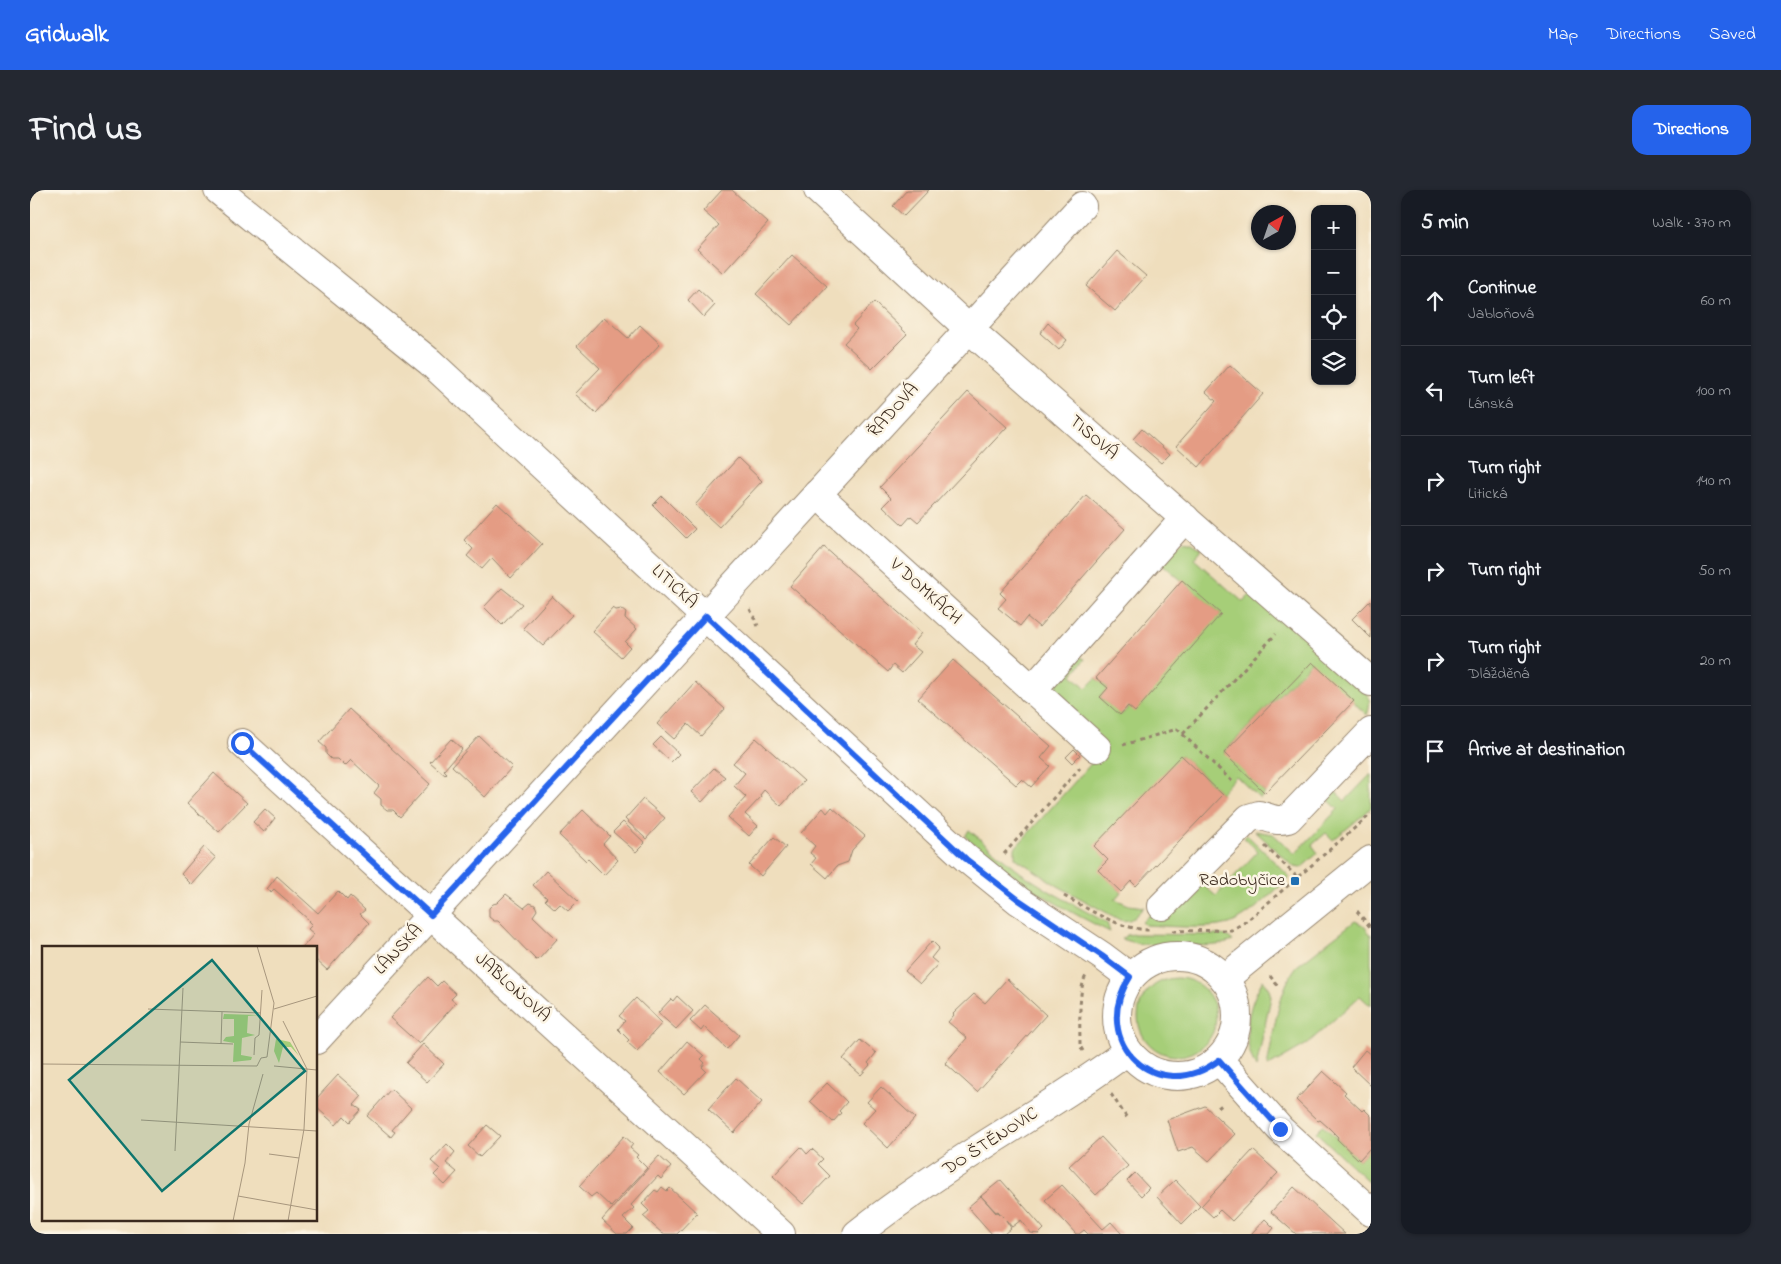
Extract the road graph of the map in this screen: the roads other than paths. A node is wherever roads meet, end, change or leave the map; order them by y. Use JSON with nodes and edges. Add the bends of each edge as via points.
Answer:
{"nodes":[{"id":1,"x":218,"y":190,"type":"edge"},
{"id":2,"x":818,"y":190,"type":"edge"},
{"id":3,"x":1082,"y":206,"type":"dead end"},
{"id":4,"x":969,"y":328,"type":"junction"},
{"id":5,"x":818,"y":494,"type":"junction"},
{"id":6,"x":1185,"y":518,"type":"junction"},
{"id":7,"x":706,"y":616,"type":"junction"},
{"id":8,"x":1371,"y":682,"type":"edge"},
{"id":9,"x":1032,"y":690,"type":"junction"},
{"id":10,"x":1371,"y":732,"type":"edge"},
{"id":11,"x":242,"y":743,"type":"dead end"},
{"id":12,"x":1097,"y":748,"type":"road end"},
{"id":13,"x":1371,"y":860,"type":"edge"},
{"id":14,"x":431,"y":915,"type":"junction"},
{"id":15,"x":1164,"y":923,"type":"road end"},
{"id":16,"x":1130,"y":977,"type":"junction"},
{"id":17,"x":1224,"y":979,"type":"junction"},
{"id":18,"x":318,"y":1038,"type":"edge"},
{"id":19,"x":1127,"y":1051,"type":"junction"},
{"id":20,"x":1219,"y":1060,"type":"junction"},
{"id":21,"x":1371,"y":1212,"type":"edge"},
{"id":22,"x":781,"y":1234,"type":"edge"},
{"id":23,"x":856,"y":1234,"type":"edge"}],
"edges":[{"from":1,"to":7,"type":"street","name":"LITICKÁ","via":[[430,362]]},
{"from":2,"to":4,"type":"street","name":"TISOVÁ"},
{"from":3,"to":4,"type":"street","name":"ŘADOVÁ"},
{"from":4,"to":5,"type":"street","name":"ŘADOVÁ"},
{"from":4,"to":6,"type":"street","name":"TISOVÁ"},
{"from":5,"to":7,"type":"street","name":"ŘADOVÁ"},
{"from":5,"to":9,"type":"street","name":"V DOMKÁCH"},
{"from":6,"to":8,"type":"street","name":"TISOVÁ"},
{"from":6,"to":9,"type":"street"},
{"from":7,"to":14,"type":"street","name":"LÁNSKÁ"},
{"from":7,"to":16,"type":"street","name":"LITICKÁ","via":[[966,859]]},
{"from":9,"to":12,"type":"street","name":"V DOMKÁCH"},
{"from":10,"to":15,"type":"street","via":[[1288,819],[1273,821],[1259,815],[1249,818]]},
{"from":11,"to":14,"type":"street","name":"JABLOŇOVÁ"},
{"from":13,"to":17,"type":"street"},
{"from":14,"to":18,"type":"street","name":"LÁNSKÁ"},
{"from":14,"to":22,"type":"street","name":"JABLOŇOVÁ"},
{"from":16,"to":17,"type":"street","via":[[1155,960],[1185,956],[1213,968]]},
{"from":16,"to":19,"type":"street","via":[[1118,1000],[1116,1013],[1117,1027]]},
{"from":17,"to":20,"type":"street","via":[[1235,1001],[1237,1014],[1233,1039]]},
{"from":19,"to":20,"type":"street","via":[[1146,1068],[1171,1076],[1196,1073]]},
{"from":19,"to":23,"type":"street","name":"DO ŠTĚNOVIC","via":[[1097,1074],[882,1213]]},
{"from":20,"to":21,"type":"street","via":[[1280,1129]]}]}
